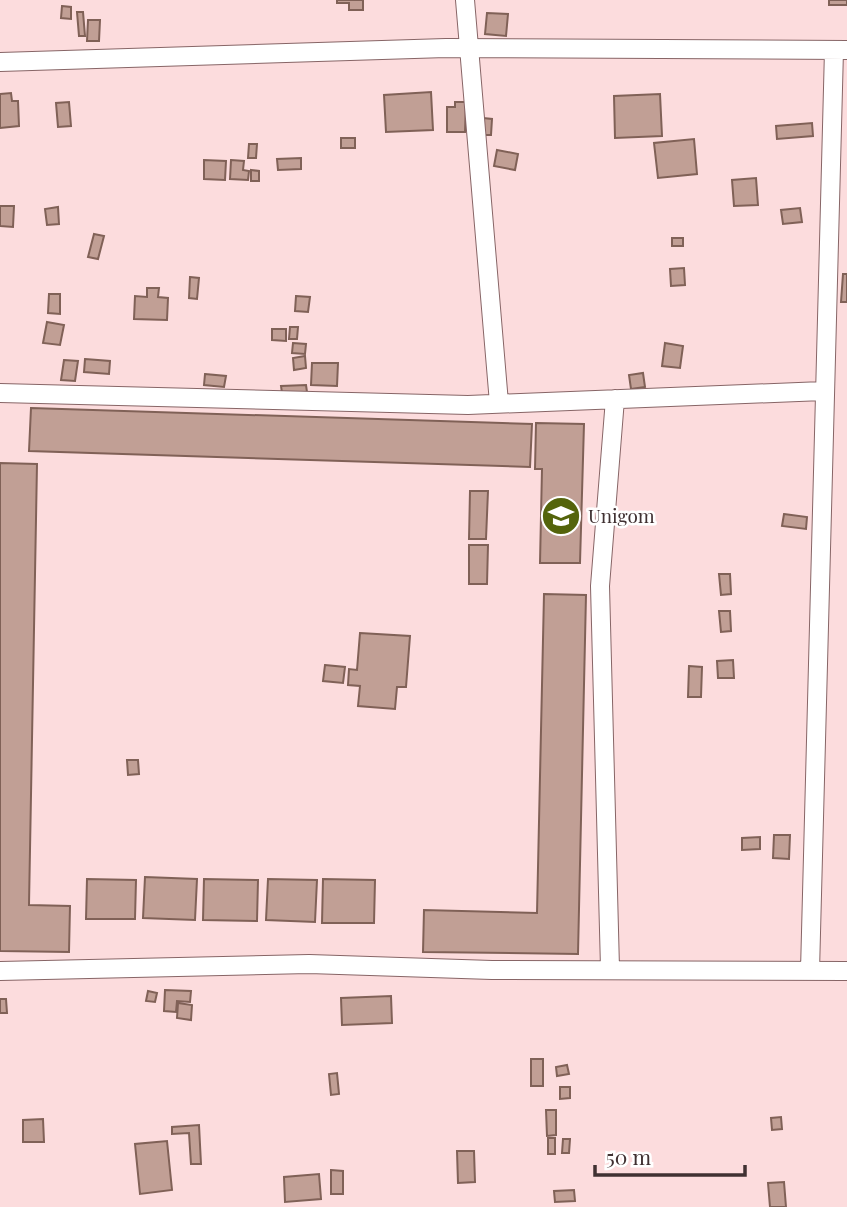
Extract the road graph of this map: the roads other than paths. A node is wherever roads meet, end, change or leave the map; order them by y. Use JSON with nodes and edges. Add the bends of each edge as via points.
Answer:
{"nodes":[{"id":1,"x":465,"y":0,"type":"edge"},
{"id":2,"x":467,"y":49,"type":"junction"},
{"id":3,"x":841,"y":50,"type":"edge"},
{"id":4,"x":0,"y":62,"type":"edge"},
{"id":5,"x":823,"y":391,"type":"junction"},
{"id":6,"x":0,"y":393,"type":"edge"},
{"id":7,"x":615,"y":399,"type":"junction"},
{"id":8,"x":499,"y":403,"type":"junction"},
{"id":9,"x":610,"y":968,"type":"junction"},
{"id":10,"x":0,"y":971,"type":"edge"},
{"id":11,"x":810,"y":971,"type":"junction"},
{"id":12,"x":847,"y":971,"type":"edge"}],
"edges":[{"from":1,"to":2,"type":"street"},
{"from":2,"to":3,"type":"street"},
{"from":2,"to":4,"type":"street"},
{"from":2,"to":8,"type":"street"},
{"from":3,"to":5,"type":"street"},
{"from":5,"to":7,"type":"street"},
{"from":5,"to":11,"type":"street"},
{"from":6,"to":8,"type":"street"},
{"from":7,"to":8,"type":"street"},
{"from":7,"to":9,"type":"street","via":[[600,586]]},
{"from":9,"to":10,"type":"street","via":[[492,970],[309,964]]},
{"from":9,"to":11,"type":"street"},
{"from":11,"to":12,"type":"street"}]}
